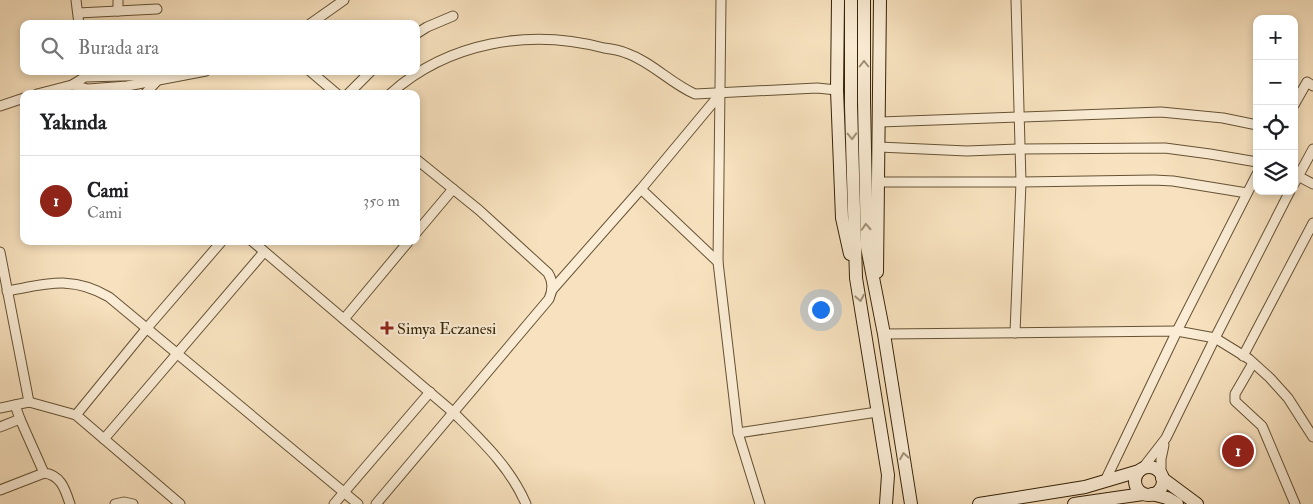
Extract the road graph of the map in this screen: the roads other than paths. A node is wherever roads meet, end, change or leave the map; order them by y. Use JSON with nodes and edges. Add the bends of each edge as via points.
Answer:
{"nodes":[{"id":1,"x":76,"y":0,"type":"edge"},
{"id":2,"x":118,"y":0,"type":"edge"},
{"id":3,"x":344,"y":0,"type":"edge"},
{"id":4,"x":721,"y":0,"type":"edge"},
{"id":5,"x":838,"y":0,"type":"edge"},
{"id":6,"x":851,"y":0,"type":"edge"},
{"id":7,"x":864,"y":0,"type":"edge"},
{"id":8,"x":880,"y":0,"type":"edge"},
{"id":9,"x":1016,"y":0,"type":"edge"},
{"id":10,"x":157,"y":9,"type":"dead end"},
{"id":11,"x":118,"y":11,"type":"junction"},
{"id":12,"x":78,"y":13,"type":"junction"},
{"id":13,"x":453,"y":16,"type":"dead end"},
{"id":14,"x":79,"y":20,"type":"edge"},
{"id":15,"x":316,"y":20,"type":"edge"},
{"id":16,"x":420,"y":31,"type":"edge"},
{"id":17,"x":420,"y":72,"type":"edge"},
{"id":18,"x":84,"y":75,"type":"edge"},
{"id":19,"x":100,"y":75,"type":"edge"},
{"id":20,"x":183,"y":75,"type":"edge"},
{"id":21,"x":315,"y":75,"type":"edge"},
{"id":22,"x":367,"y":75,"type":"edge"},
{"id":23,"x":415,"y":75,"type":"edge"},
{"id":24,"x":114,"y":76,"type":"junction"},
{"id":25,"x":126,"y":76,"type":"junction"},
{"id":26,"x":165,"y":78,"type":"junction"},
{"id":27,"x":156,"y":82,"type":"junction"},
{"id":28,"x":72,"y":85,"type":"junction"},
{"id":29,"x":1313,"y":86,"type":"edge"},
{"id":30,"x":60,"y":90,"type":"edge"},
{"id":31,"x":114,"y":90,"type":"edge"},
{"id":32,"x":127,"y":90,"type":"edge"},
{"id":33,"x":149,"y":90,"type":"edge"},
{"id":34,"x":332,"y":90,"type":"edge"},
{"id":35,"x":352,"y":90,"type":"edge"},
{"id":36,"x":395,"y":90,"type":"edge"},
{"id":37,"x":837,"y":90,"type":"junction"},
{"id":38,"x":721,"y":93,"type":"junction"},
{"id":39,"x":1298,"y":98,"type":"edge"},
{"id":40,"x":20,"y":99,"type":"edge"},
{"id":41,"x":0,"y":106,"type":"edge"},
{"id":42,"x":1019,"y":116,"type":"junction"},
{"id":43,"x":880,"y":122,"type":"junction"},
{"id":44,"x":1253,"y":124,"type":"edge"},
{"id":45,"x":880,"y":148,"type":"junction"},
{"id":46,"x":1020,"y":148,"type":"junction"},
{"id":47,"x":1313,"y":149,"type":"edge"},
{"id":48,"x":1253,"y":161,"type":"edge"},
{"id":49,"x":420,"y":162,"type":"edge"},
{"id":50,"x":1298,"y":175,"type":"edge"},
{"id":51,"x":1298,"y":179,"type":"edge"},
{"id":52,"x":879,"y":182,"type":"junction"},
{"id":53,"x":1020,"y":182,"type":"junction"},
{"id":54,"x":1253,"y":182,"type":"edge"},
{"id":55,"x":1313,"y":184,"type":"edge"},
{"id":56,"x":453,"y":189,"type":"junction"},
{"id":57,"x":641,"y":189,"type":"junction"},
{"id":58,"x":1247,"y":193,"type":"junction"},
{"id":59,"x":1288,"y":195,"type":"edge"},
{"id":60,"x":1313,"y":223,"type":"edge"},
{"id":61,"x":420,"y":227,"type":"edge"},
{"id":62,"x":219,"y":245,"type":"edge"},
{"id":63,"x":256,"y":245,"type":"edge"},
{"id":64,"x":406,"y":245,"type":"edge"},
{"id":65,"x":0,"y":252,"type":"edge"},
{"id":66,"x":264,"y":252,"type":"junction"},
{"id":67,"x":718,"y":262,"type":"junction"},
{"id":68,"x":856,"y":278,"type":"junction"},
{"id":69,"x":552,"y":290,"type":"junction"},
{"id":70,"x":7,"y":291,"type":"junction"},
{"id":71,"x":877,"y":299,"type":"junction"},
{"id":72,"x":344,"y":319,"type":"junction"},
{"id":73,"x":147,"y":328,"type":"junction"},
{"id":74,"x":1177,"y":331,"type":"junction"},
{"id":75,"x":1015,"y":333,"type":"junction"},
{"id":76,"x":884,"y":334,"type":"junction"},
{"id":77,"x":1215,"y":338,"type":"junction"},
{"id":78,"x":177,"y":353,"type":"junction"},
{"id":79,"x":1243,"y":356,"type":"junction"},
{"id":80,"x":1253,"y":363,"type":"junction"},
{"id":81,"x":430,"y":392,"type":"junction"},
{"id":82,"x":29,"y":402,"type":"junction"},
{"id":83,"x":15,"y":405,"type":"junction"},
{"id":84,"x":0,"y":408,"type":"edge"},
{"id":85,"x":877,"y":412,"type":"junction"},
{"id":86,"x":454,"y":413,"type":"junction"},
{"id":87,"x":76,"y":415,"type":"junction"},
{"id":88,"x":20,"y":419,"type":"junction"},
{"id":89,"x":0,"y":427,"type":"edge"},
{"id":90,"x":738,"y":433,"type":"junction"},
{"id":91,"x":1313,"y":437,"type":"edge"},
{"id":92,"x":1166,"y":438,"type":"junction"},
{"id":93,"x":104,"y":439,"type":"junction"},
{"id":94,"x":1140,"y":470,"type":"junction"},
{"id":95,"x":44,"y":473,"type":"junction"},
{"id":96,"x":1162,"y":477,"type":"junction"},
{"id":97,"x":1105,"y":481,"type":"junction"},
{"id":98,"x":0,"y":490,"type":"edge"},
{"id":99,"x":344,"y":492,"type":"junction"},
{"id":100,"x":1148,"y":494,"type":"junction"},
{"id":101,"x":1081,"y":503,"type":"edge"},
{"id":102,"x":70,"y":504,"type":"edge"},
{"id":103,"x":115,"y":504,"type":"edge"},
{"id":104,"x":133,"y":504,"type":"edge"},
{"id":105,"x":180,"y":504,"type":"edge"},
{"id":106,"x":334,"y":504,"type":"edge"},
{"id":107,"x":358,"y":504,"type":"edge"},
{"id":108,"x":376,"y":504,"type":"edge"},
{"id":109,"x":526,"y":504,"type":"edge"},
{"id":110,"x":760,"y":504,"type":"edge"},
{"id":111,"x":886,"y":504,"type":"edge"},
{"id":112,"x":911,"y":504,"type":"edge"},
{"id":113,"x":979,"y":504,"type":"edge"},
{"id":114,"x":1177,"y":504,"type":"edge"},
{"id":115,"x":1197,"y":504,"type":"edge"},
{"id":116,"x":1295,"y":504,"type":"edge"}],
"edges":[{"from":1,"to":12,"type":"street"},
{"from":2,"to":11,"type":"street"},
{"from":3,"to":15,"type":"street"},
{"from":4,"to":38,"type":"street"},
{"from":5,"to":37,"type":"street"},
{"from":6,"to":68,"type":"street","one_way":true},
{"from":71,"to":7,"type":"street","one_way":true,"via":[[867,247],[865,208]]},
{"from":8,"to":43,"type":"street"},
{"from":9,"to":42,"type":"street"},
{"from":10,"to":11,"type":"street"},
{"from":11,"to":12,"type":"street"},
{"from":12,"to":14,"type":"street"},
{"from":13,"to":16,"type":"street"},
{"from":17,"to":38,"type":"street","via":[[453,55],[495,43],[568,40],[618,50],[641,60],[695,94]]},
{"from":18,"to":28,"type":"street"},
{"from":19,"to":24,"type":"street"},
{"from":20,"to":26,"type":"street"},
{"from":21,"to":34,"type":"street"},
{"from":22,"to":35,"type":"street"},
{"from":23,"to":36,"type":"street"},
{"from":24,"to":25,"type":"street"},
{"from":24,"to":31,"type":"street"},
{"from":25,"to":26,"type":"street","via":[[159,75]]},
{"from":25,"to":32,"type":"street"},
{"from":26,"to":27,"type":"street"},
{"from":27,"to":32,"type":"street"},
{"from":27,"to":33,"type":"street"},
{"from":28,"to":30,"type":"street"},
{"from":28,"to":31,"type":"street"},
{"from":29,"to":39,"type":"street","via":[[1307,82]]},
{"from":31,"to":32,"type":"street"},
{"from":37,"to":38,"type":"street","via":[[817,88]]},
{"from":37,"to":68,"type":"street","via":[[842,218]]},
{"from":38,"to":57,"type":"street"},
{"from":38,"to":67,"type":"street"},
{"from":40,"to":41,"type":"street"},
{"from":42,"to":43,"type":"street"},
{"from":42,"to":44,"type":"street","via":[[1161,112]]},
{"from":42,"to":46,"type":"street"},
{"from":43,"to":45,"type":"street"},
{"from":45,"to":46,"type":"street","via":[[967,151]]},
{"from":45,"to":52,"type":"street"},
{"from":46,"to":48,"type":"street","via":[[1165,148]]},
{"from":46,"to":53,"type":"street"},
{"from":47,"to":50,"type":"street"},
{"from":49,"to":56,"type":"street"},
{"from":51,"to":55,"type":"street"},
{"from":52,"to":53,"type":"street"},
{"from":52,"to":71,"type":"street"},
{"from":53,"to":58,"type":"street","via":[[1154,180]]},
{"from":53,"to":75,"type":"street"},
{"from":54,"to":58,"type":"street"},
{"from":56,"to":61,"type":"street"},
{"from":56,"to":69,"type":"street","via":[[548,273]]},
{"from":57,"to":67,"type":"street"},
{"from":57,"to":69,"type":"street"},
{"from":58,"to":74,"type":"street"},
{"from":59,"to":77,"type":"street"},
{"from":60,"to":79,"type":"street"},
{"from":62,"to":73,"type":"street"},
{"from":63,"to":66,"type":"street"},
{"from":64,"to":72,"type":"street"},
{"from":65,"to":70,"type":"street"},
{"from":66,"to":72,"type":"street"},
{"from":66,"to":78,"type":"street"},
{"from":67,"to":90,"type":"street"},
{"from":68,"to":85,"type":"street","one_way":true},
{"from":69,"to":86,"type":"street","via":[[550,299]]},
{"from":70,"to":73,"type":"street","via":[[59,282],[85,286],[109,297]]},
{"from":70,"to":82,"type":"street"},
{"from":71,"to":76,"type":"street"},
{"from":72,"to":81,"type":"street"},
{"from":73,"to":78,"type":"street"},
{"from":73,"to":87,"type":"street"},
{"from":74,"to":75,"type":"street"},
{"from":74,"to":77,"type":"street"},
{"from":74,"to":97,"type":"street"},
{"from":75,"to":76,"type":"street"},
{"from":112,"to":76,"type":"street","one_way":true},
{"from":77,"to":79,"type":"street"},
{"from":77,"to":92,"type":"street"},
{"from":78,"to":93,"type":"street"},
{"from":78,"to":99,"type":"street"},
{"from":79,"to":80,"type":"street"},
{"from":80,"to":91,"type":"street","via":[[1288,398]]},
{"from":80,"to":116,"type":"street","via":[[1235,394],[1235,401],[1262,426]]},
{"from":81,"to":86,"type":"street"},
{"from":81,"to":99,"type":"street"},
{"from":82,"to":83,"type":"street"},
{"from":82,"to":87,"type":"street"},
{"from":83,"to":84,"type":"street"},
{"from":83,"to":88,"type":"street"},
{"from":85,"to":90,"type":"street"},
{"from":85,"to":111,"type":"street","via":[[888,475]]},
{"from":86,"to":108,"type":"street"},
{"from":86,"to":109,"type":"street","via":[[502,464]]},
{"from":87,"to":93,"type":"street"},
{"from":88,"to":89,"type":"street"},
{"from":88,"to":95,"type":"street"},
{"from":90,"to":110,"type":"street"},
{"from":92,"to":94,"type":"street"},
{"from":92,"to":96,"type":"street","via":[[1161,459]]},
{"from":93,"to":105,"type":"street"},
{"from":94,"to":96,"type":"street","via":[[1146,467],[1155,469]]},
{"from":94,"to":97,"type":"street"},
{"from":94,"to":100,"type":"street","via":[[1135,484],[1139,491]]},
{"from":95,"to":98,"type":"street"},
{"from":95,"to":102,"type":"street","via":[[60,481]]},
{"from":96,"to":100,"type":"street","via":[[1160,489]]},
{"from":96,"to":115,"type":"street"},
{"from":97,"to":113,"type":"street","via":[[1065,491]]},
{"from":99,"to":106,"type":"street"},
{"from":99,"to":107,"type":"street"},
{"from":100,"to":101,"type":"street"},
{"from":100,"to":114,"type":"street"},
{"from":103,"to":104,"type":"street"}]}
